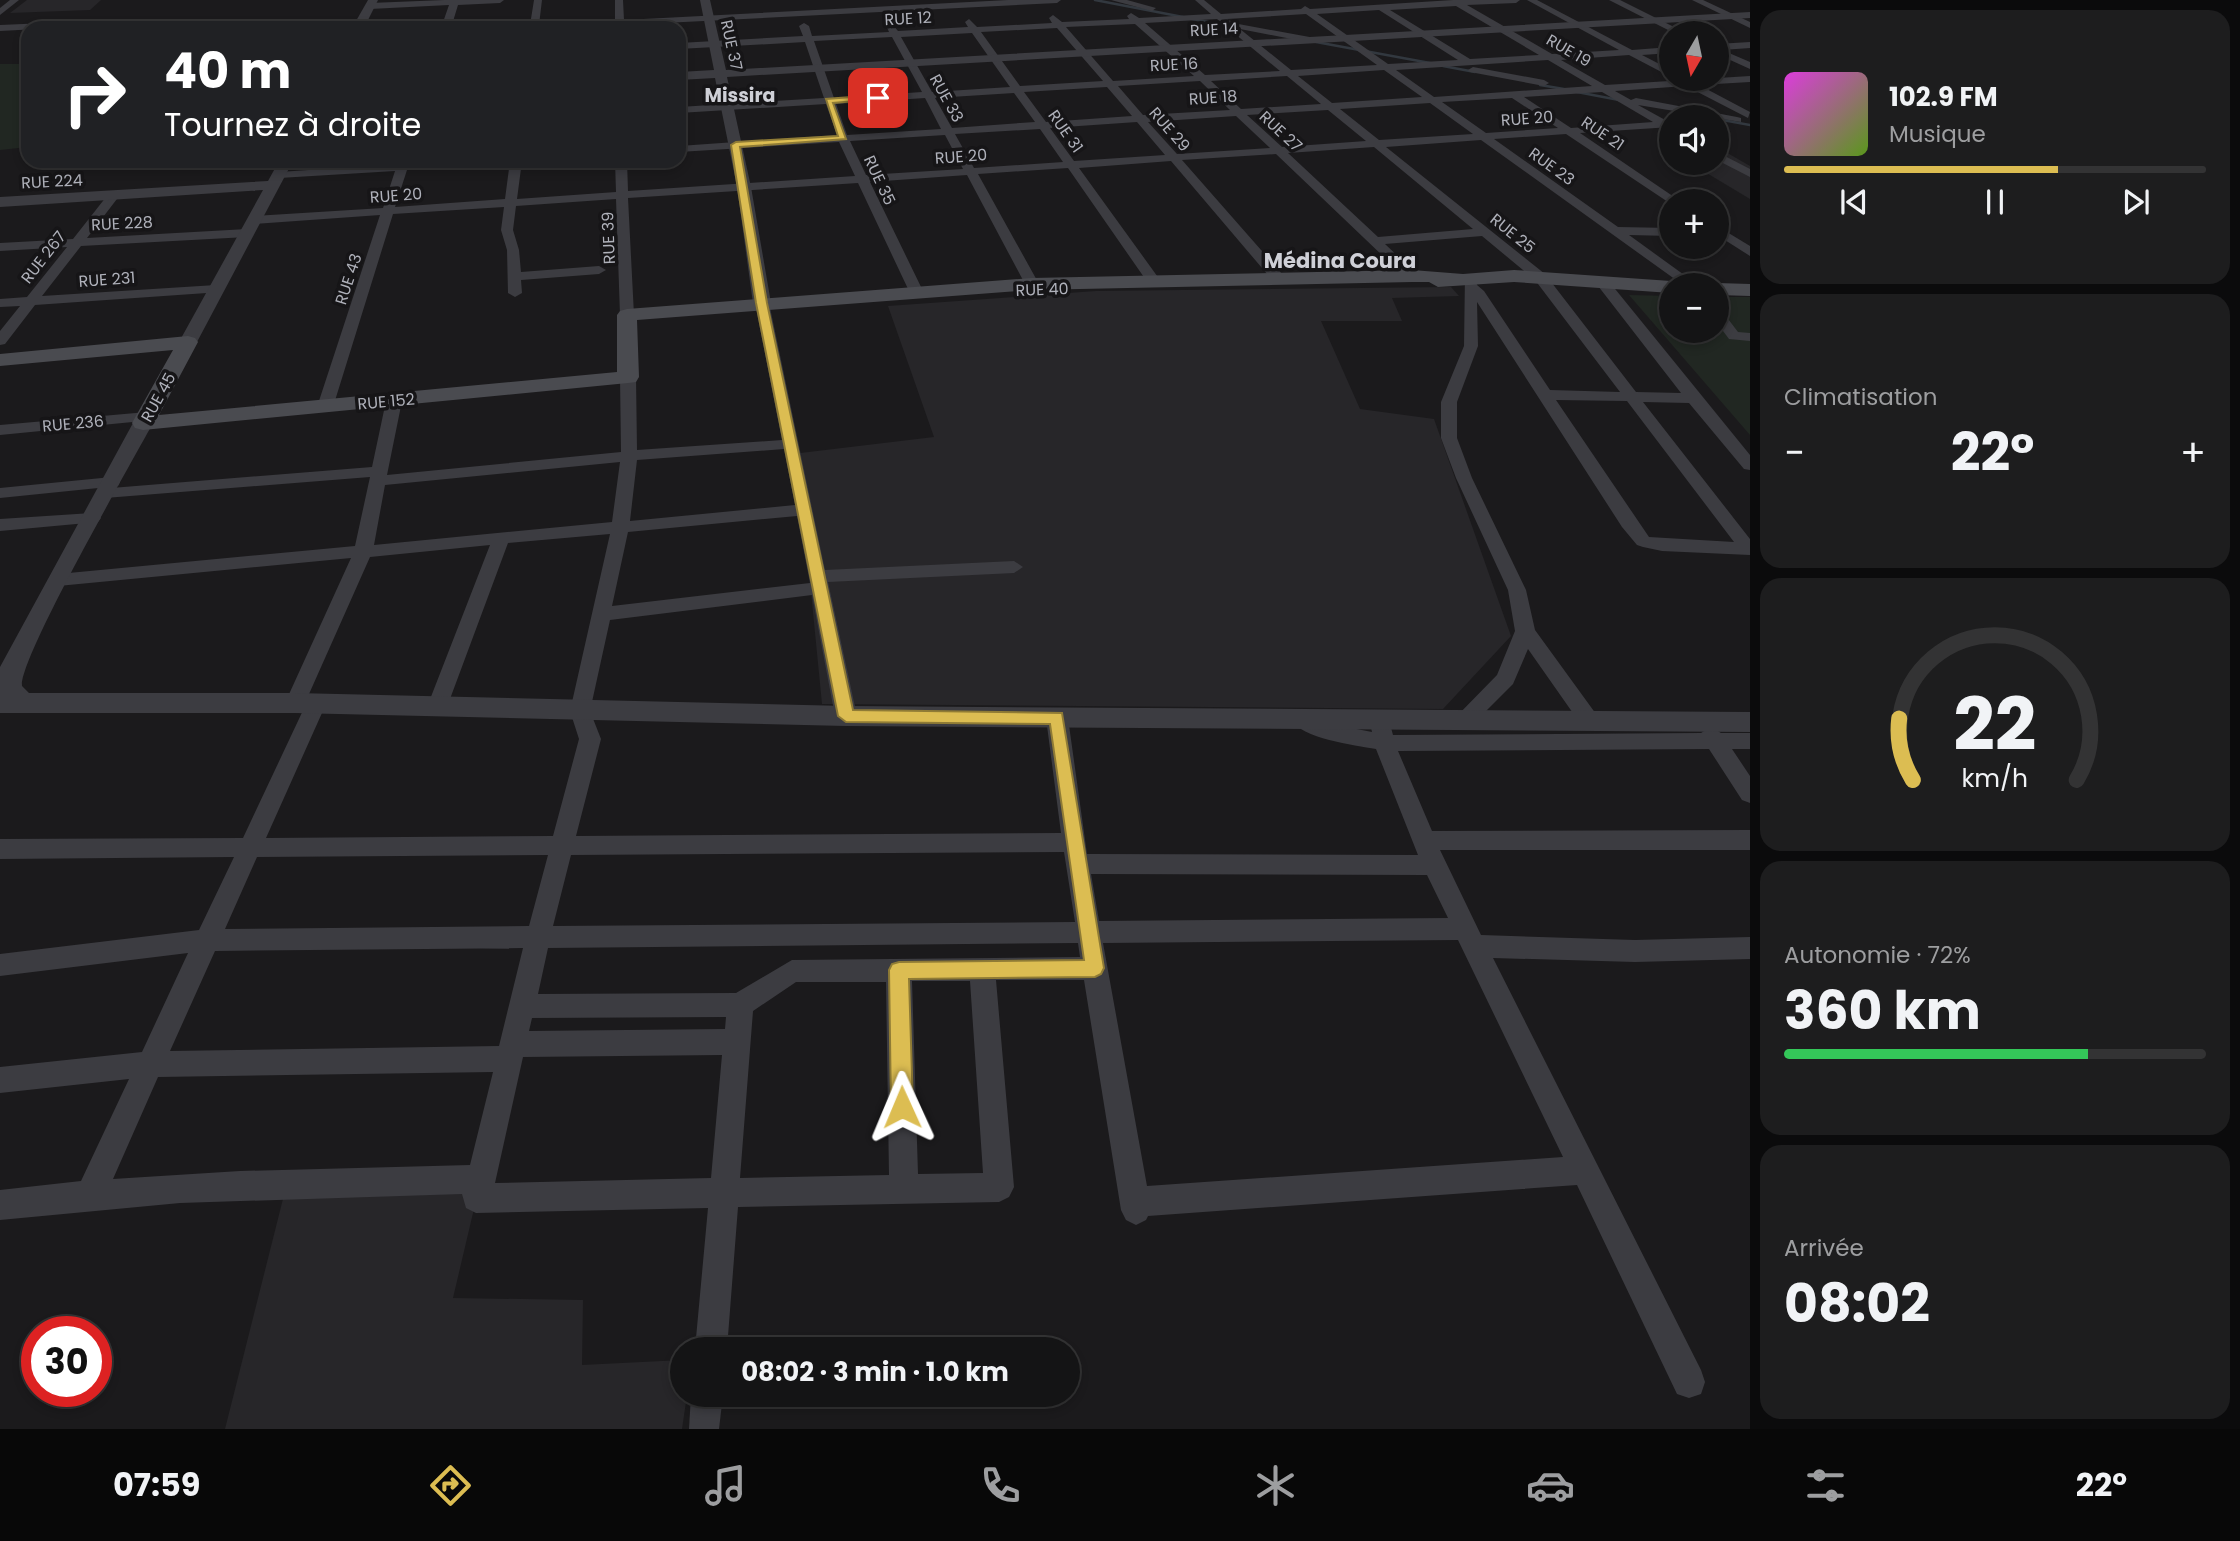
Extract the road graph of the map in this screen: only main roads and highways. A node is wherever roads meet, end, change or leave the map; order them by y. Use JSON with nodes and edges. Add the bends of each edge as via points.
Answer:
{"nodes":[{"id":1,"x":1466,"y":280,"type":"junction"},
{"id":2,"x":1659,"y":286,"type":"edge"},
{"id":3,"x":1729,"y":289,"type":"edge"},
{"id":4,"x":1750,"y":290,"type":"edge"},
{"id":5,"x":762,"y":306,"type":"junction"},
{"id":6,"x":186,"y":346,"type":"junction"},
{"id":7,"x":0,"y":360,"type":"edge"},
{"id":8,"x":0,"y":367,"type":"edge"},
{"id":9,"x":628,"y":377,"type":"joint"},
{"id":10,"x":145,"y":420,"type":"joint"}],
"edges":[{"from":1,"to":2,"type":"main road","name":"RUE 40","via":[[1539,277]]},
{"from":1,"to":5,"type":"main road","name":"RUE 40","via":[[1035,289]]},
{"from":1,"to":5,"type":"main road","name":"RUE 40","via":[[1412,276],[1032,284]]},
{"from":3,"to":4,"type":"main road"},
{"from":5,"to":9,"type":"main road","name":"RUE 40","via":[[627,317]]},
{"from":6,"to":7,"type":"main road"},
{"from":6,"to":8,"type":"main road"},
{"from":6,"to":10,"type":"main road","name":"RUE 45"},
{"from":9,"to":10,"type":"main road","name":"RUE 152"}]}
